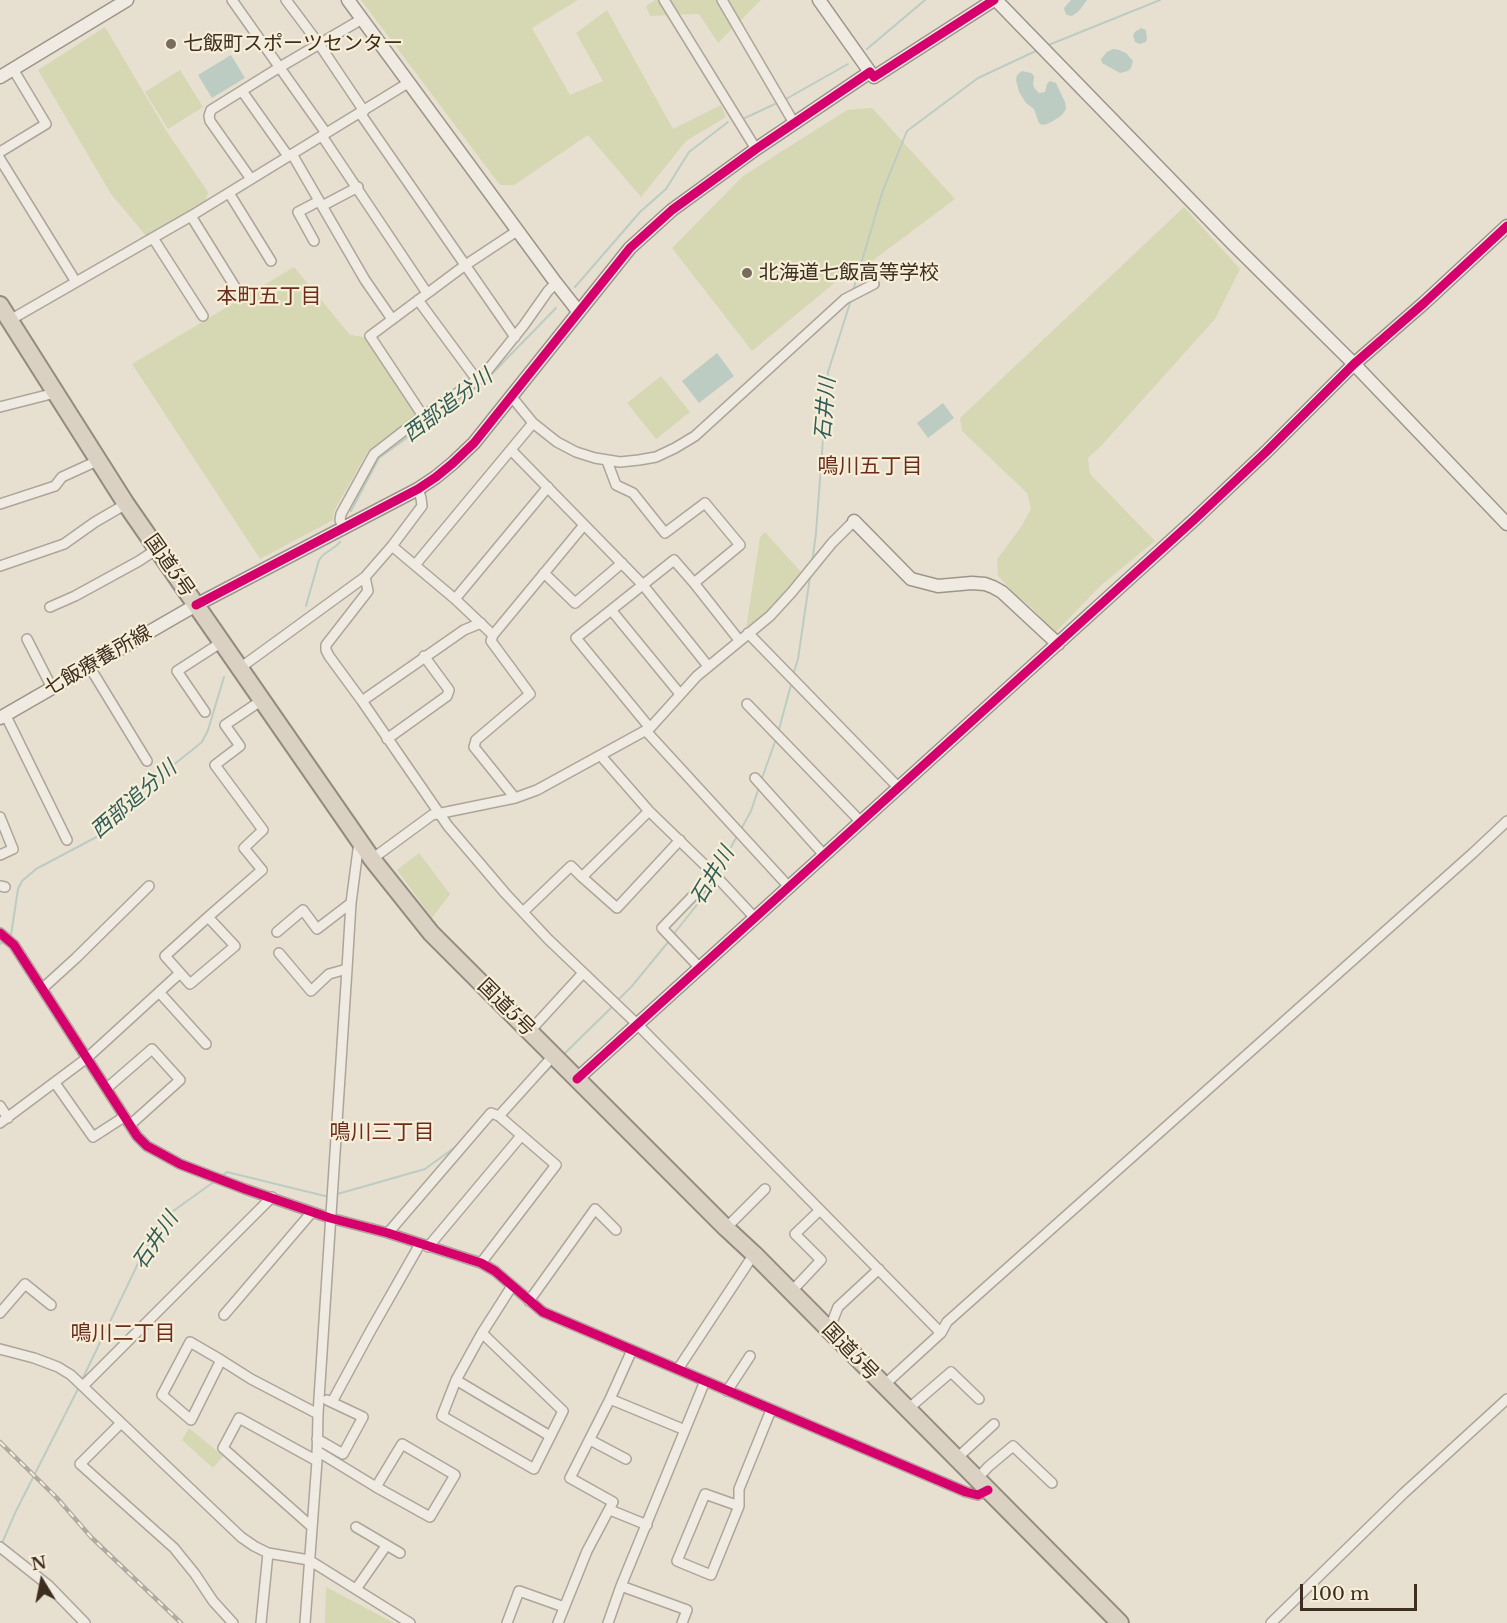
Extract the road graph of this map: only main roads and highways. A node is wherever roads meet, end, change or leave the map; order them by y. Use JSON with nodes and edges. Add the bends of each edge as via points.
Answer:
{"nodes":[{"id":1,"x":0,"y":305,"type":"edge"},
{"id":2,"x":1120,"y":1623,"type":"edge"}],
"edges":[{"from":1,"to":2,"type":"highway","name":"国道5号","via":[[126,504],[372,859],[431,933]]}]}
